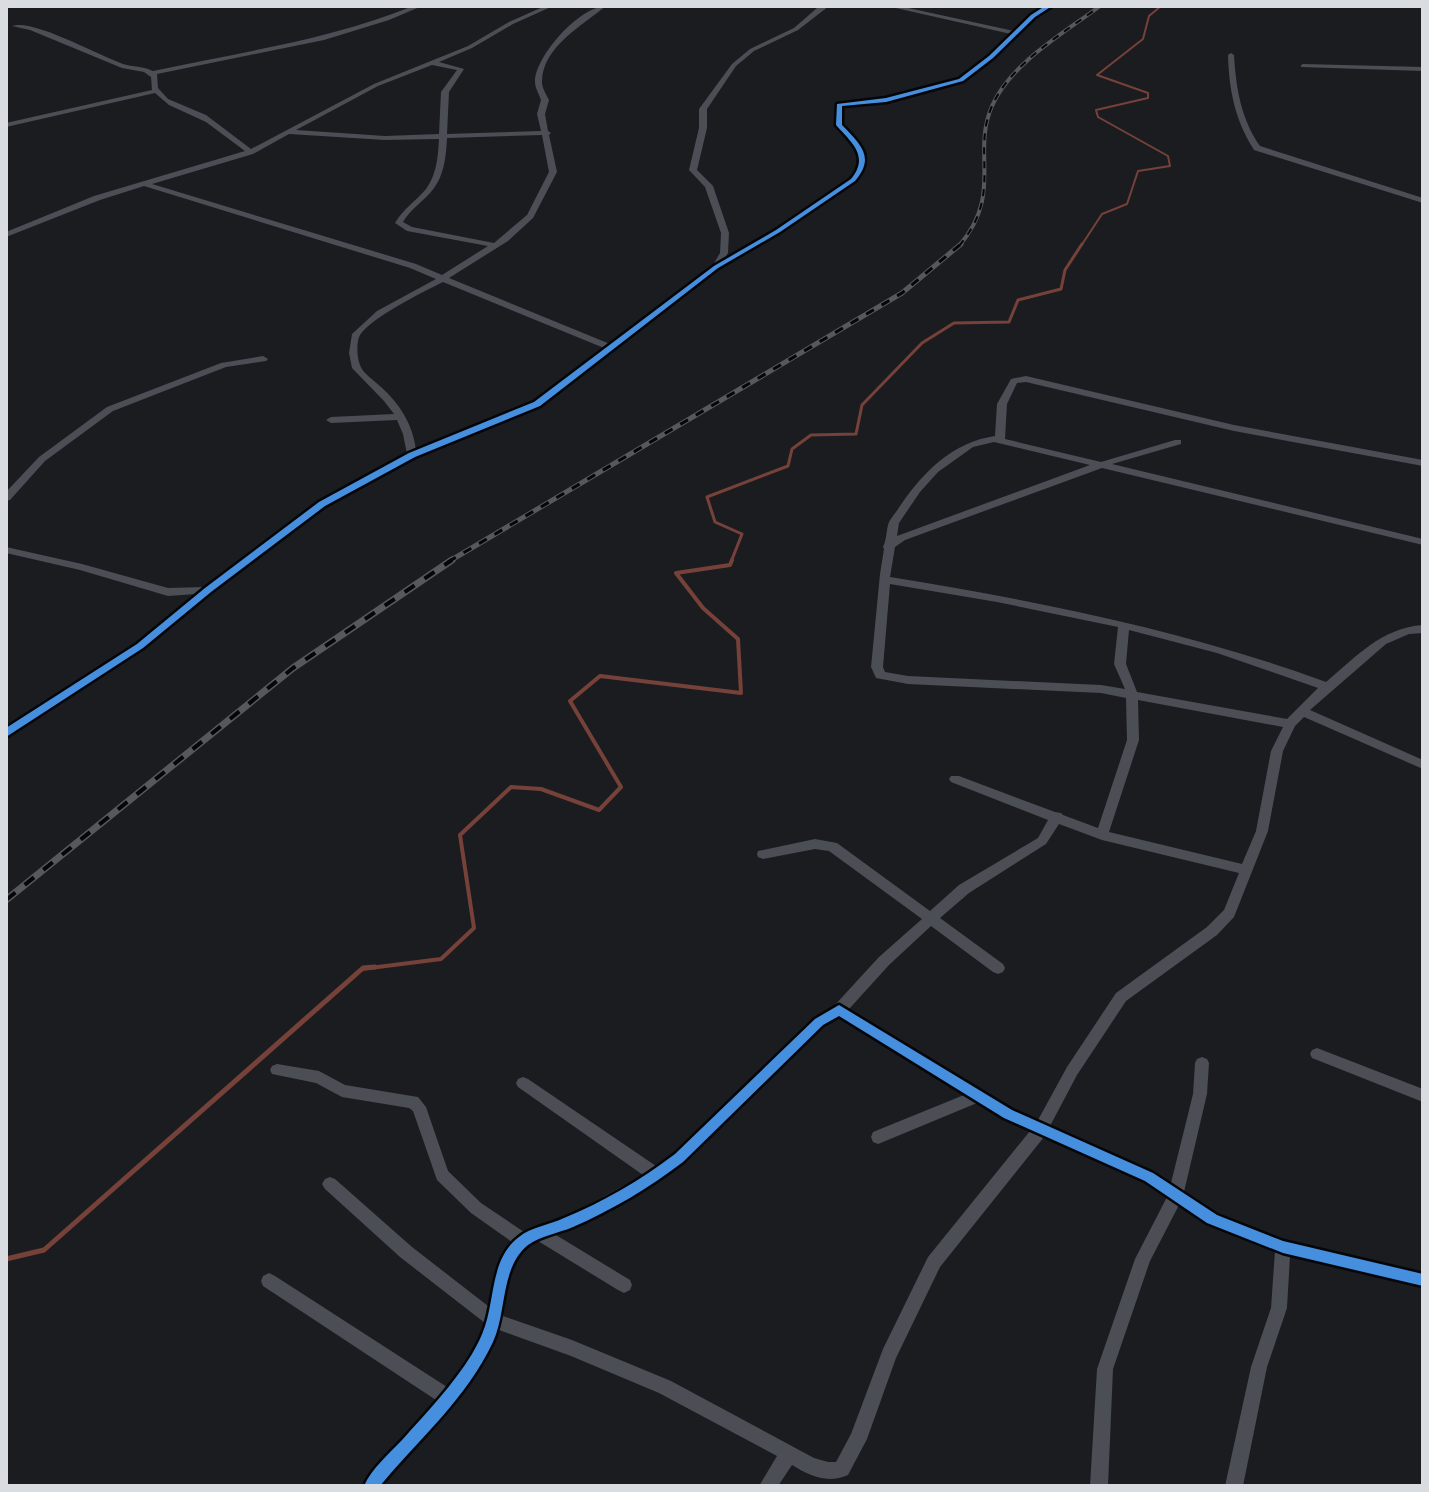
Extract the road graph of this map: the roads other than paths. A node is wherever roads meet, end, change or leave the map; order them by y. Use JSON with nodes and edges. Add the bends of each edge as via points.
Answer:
{"nodes":[{"id":1,"x":419,"y":6,"type":"edge"},
{"id":2,"x":550,"y":6,"type":"edge"},
{"id":3,"x":603,"y":6,"type":"edge"},
{"id":4,"x":826,"y":6,"type":"edge"},
{"id":5,"x":890,"y":6,"type":"edge"},
{"id":6,"x":1049,"y":6,"type":"edge"},
{"id":7,"x":15,"y":26,"type":"dead end"},
{"id":8,"x":1015,"y":33,"type":"junction"},
{"id":9,"x":1231,"y":55,"type":"dead end"},
{"id":10,"x":430,"y":63,"type":"junction"},
{"id":11,"x":1303,"y":66,"type":"dead end"},
{"id":12,"x":1423,"y":69,"type":"edge"},
{"id":13,"x":154,"y":73,"type":"junction"},
{"id":14,"x":156,"y":91,"type":"junction"},
{"id":15,"x":6,"y":125,"type":"edge"},
{"id":16,"x":287,"y":132,"type":"junction"},
{"id":17,"x":547,"y":133,"type":"junction"},
{"id":18,"x":441,"y":136,"type":"junction"},
{"id":19,"x":250,"y":152,"type":"junction"},
{"id":20,"x":144,"y":184,"type":"junction"},
{"id":21,"x":1423,"y":201,"type":"edge"},
{"id":22,"x":6,"y":235,"type":"edge"},
{"id":23,"x":494,"y":245,"type":"junction"},
{"id":24,"x":716,"y":267,"type":"junction"},
{"id":25,"x":442,"y":278,"type":"junction"},
{"id":26,"x":611,"y":348,"type":"junction"},
{"id":27,"x":263,"y":359,"type":"dead end"},
{"id":28,"x":401,"y":417,"type":"junction"},
{"id":29,"x":331,"y":420,"type":"dead end"},
{"id":30,"x":1000,"y":440,"type":"junction"},
{"id":31,"x":1178,"y":442,"type":"dead end"},
{"id":32,"x":412,"y":455,"type":"junction"},
{"id":33,"x":1423,"y":463,"type":"edge"},
{"id":34,"x":1098,"y":465,"type":"junction"},
{"id":35,"x":6,"y":498,"type":"edge"},
{"id":36,"x":1423,"y":542,"type":"edge"},
{"id":37,"x":888,"y":547,"type":"junction"},
{"id":38,"x":6,"y":550,"type":"edge"},
{"id":39,"x":885,"y":580,"type":"junction"},
{"id":40,"x":208,"y":590,"type":"junction"},
{"id":41,"x":168,"y":592,"type":"junction"},
{"id":42,"x":170,"y":621,"type":"junction"},
{"id":43,"x":1124,"y":625,"type":"junction"},
{"id":44,"x":1423,"y":629,"type":"edge"},
{"id":45,"x":1329,"y":688,"type":"junction"},
{"id":46,"x":1132,"y":693,"type":"junction"},
{"id":47,"x":1302,"y":711,"type":"junction"},
{"id":48,"x":1290,"y":724,"type":"junction"},
{"id":49,"x":6,"y":733,"type":"edge"},
{"id":50,"x":1423,"y":765,"type":"edge"},
{"id":51,"x":955,"y":779,"type":"dead end"},
{"id":52,"x":1057,"y":816,"type":"junction"},
{"id":53,"x":1102,"y":835,"type":"junction"},
{"id":54,"x":763,"y":854,"type":"dead end"},
{"id":55,"x":1247,"y":870,"type":"junction"},
{"id":56,"x":931,"y":917,"type":"junction"},
{"id":57,"x":998,"y":968,"type":"dead end"},
{"id":58,"x":839,"y":1010,"type":"junction"},
{"id":59,"x":1317,"y":1054,"type":"dead end"},
{"id":60,"x":1202,"y":1063,"type":"dead end"},
{"id":61,"x":277,"y":1070,"type":"dead end"},
{"id":62,"x":523,"y":1083,"type":"dead end"},
{"id":63,"x":977,"y":1096,"type":"junction"},
{"id":64,"x":1423,"y":1096,"type":"edge"},
{"id":65,"x":1041,"y":1129,"type":"junction"},
{"id":66,"x":878,"y":1137,"type":"dead end"},
{"id":67,"x":657,"y":1176,"type":"junction"},
{"id":68,"x":330,"y":1184,"type":"dead end"},
{"id":69,"x":1176,"y":1195,"type":"junction"},
{"id":70,"x":542,"y":1235,"type":"junction"},
{"id":71,"x":524,"y":1241,"type":"junction"},
{"id":72,"x":1283,"y":1247,"type":"junction"},
{"id":73,"x":1423,"y":1280,"type":"edge"},
{"id":74,"x":269,"y":1281,"type":"dead end"},
{"id":75,"x":624,"y":1285,"type":"dead end"},
{"id":76,"x":495,"y":1321,"type":"junction"},
{"id":77,"x":449,"y":1398,"type":"junction"},
{"id":78,"x":789,"y":1453,"type":"junction"},
{"id":79,"x":371,"y":1486,"type":"edge"},
{"id":80,"x":768,"y":1486,"type":"edge"},
{"id":81,"x":1099,"y":1486,"type":"edge"},
{"id":82,"x":1234,"y":1486,"type":"edge"}],
"edges":[{"from":1,"to":13,"type":"street","via":[[328,39]]},
{"from":2,"to":10,"type":"street"},
{"from":3,"to":17,"type":"street","via":[[576,24],[543,62],[538,85],[545,100],[541,114]]},
{"from":4,"to":24,"type":"street","via":[[796,29],[745,55],[705,104],[693,170],[709,186],[725,233],[725,249]]},
{"from":5,"to":8,"type":"street"},
{"from":6,"to":8,"type":"street"},
{"from":7,"to":13,"type":"street"},
{"from":8,"to":24,"type":"street","via":[[953,83],[839,105],[839,125],[860,147],[858,176]]},
{"from":9,"to":21,"type":"street","via":[[1238,108],[1257,148]]},
{"from":10,"to":16,"type":"street"},
{"from":10,"to":18,"type":"street","via":[[462,68],[445,92]]},
{"from":11,"to":12,"type":"street"},
{"from":13,"to":14,"type":"street"},
{"from":14,"to":15,"type":"street"},
{"from":14,"to":19,"type":"street"},
{"from":16,"to":18,"type":"street"},
{"from":16,"to":19,"type":"street"},
{"from":17,"to":18,"type":"street"},
{"from":17,"to":23,"type":"street","via":[[553,172],[546,189],[530,216]]},
{"from":18,"to":23,"type":"street","via":[[438,173],[399,223]]},
{"from":19,"to":20,"type":"street"},
{"from":20,"to":22,"type":"street"},
{"from":20,"to":25,"type":"street"},
{"from":23,"to":25,"type":"street"},
{"from":24,"to":26,"type":"street"},
{"from":25,"to":26,"type":"street"},
{"from":25,"to":28,"type":"street","via":[[380,313],[356,334],[356,368]]},
{"from":26,"to":32,"type":"street","via":[[537,404]]},
{"from":27,"to":35,"type":"street","via":[[224,365],[110,409],[42,459]]},
{"from":28,"to":29,"type":"street"},
{"from":28,"to":32,"type":"street"},
{"from":30,"to":33,"type":"street","via":[[1002,404],[1014,381],[1026,379],[1234,428]]},
{"from":30,"to":34,"type":"street"},
{"from":30,"to":37,"type":"street","via":[[970,445],[934,470],[899,512]]},
{"from":31,"to":34,"type":"street"},
{"from":32,"to":40,"type":"street","via":[[322,504]]},
{"from":34,"to":36,"type":"street"},
{"from":34,"to":37,"type":"street","via":[[906,533]]},
{"from":37,"to":39,"type":"street"},
{"from":38,"to":41,"type":"street"},
{"from":39,"to":43,"type":"street"},
{"from":39,"to":46,"type":"street","via":[[880,675]]},
{"from":40,"to":41,"type":"street"},
{"from":40,"to":42,"type":"street"},
{"from":41,"to":42,"type":"street"},
{"from":42,"to":49,"type":"street","via":[[125,657]]},
{"from":43,"to":45,"type":"street","via":[[1251,658]]},
{"from":43,"to":46,"type":"street","via":[[1120,664]]},
{"from":44,"to":45,"type":"street","via":[[1382,641]]},
{"from":45,"to":47,"type":"street"},
{"from":46,"to":48,"type":"street"},
{"from":46,"to":53,"type":"street","via":[[1131,753]]},
{"from":47,"to":48,"type":"street"},
{"from":47,"to":50,"type":"street"},
{"from":48,"to":55,"type":"street","via":[[1277,751],[1268,811]]},
{"from":51,"to":52,"type":"street"},
{"from":52,"to":53,"type":"street"},
{"from":52,"to":56,"type":"street","via":[[1034,848],[983,876]]},
{"from":53,"to":55,"type":"street"},
{"from":54,"to":56,"type":"street","via":[[832,846]]},
{"from":55,"to":65,"type":"street","via":[[1221,923],[1121,997]]},
{"from":56,"to":57,"type":"street"},
{"from":56,"to":58,"type":"street"},
{"from":58,"to":63,"type":"street"},
{"from":58,"to":67,"type":"street","via":[[819,1022]]},
{"from":59,"to":64,"type":"street"},
{"from":60,"to":69,"type":"street","via":[[1200,1094]]},
{"from":61,"to":71,"type":"street","via":[[319,1077],[342,1091],[413,1102],[442,1175],[476,1208]]},
{"from":62,"to":67,"type":"street"},
{"from":63,"to":65,"type":"street"},
{"from":63,"to":66,"type":"street"},
{"from":65,"to":69,"type":"street","via":[[1149,1177]]},
{"from":65,"to":78,"type":"street","via":[[934,1262],[842,1469],[814,1467]]},
{"from":67,"to":70,"type":"street"},
{"from":68,"to":76,"type":"street"},
{"from":69,"to":72,"type":"street","via":[[1212,1219]]},
{"from":69,"to":81,"type":"street","via":[[1143,1259],[1110,1350],[1102,1395]]},
{"from":70,"to":71,"type":"street"},
{"from":70,"to":75,"type":"street"},
{"from":71,"to":76,"type":"street","via":[[506,1266]]},
{"from":72,"to":73,"type":"street"},
{"from":72,"to":82,"type":"street","via":[[1279,1308],[1259,1367]]},
{"from":74,"to":77,"type":"street"},
{"from":76,"to":77,"type":"street"},
{"from":76,"to":78,"type":"street","via":[[665,1387]]},
{"from":77,"to":79,"type":"street"},
{"from":78,"to":80,"type":"street"}]}
